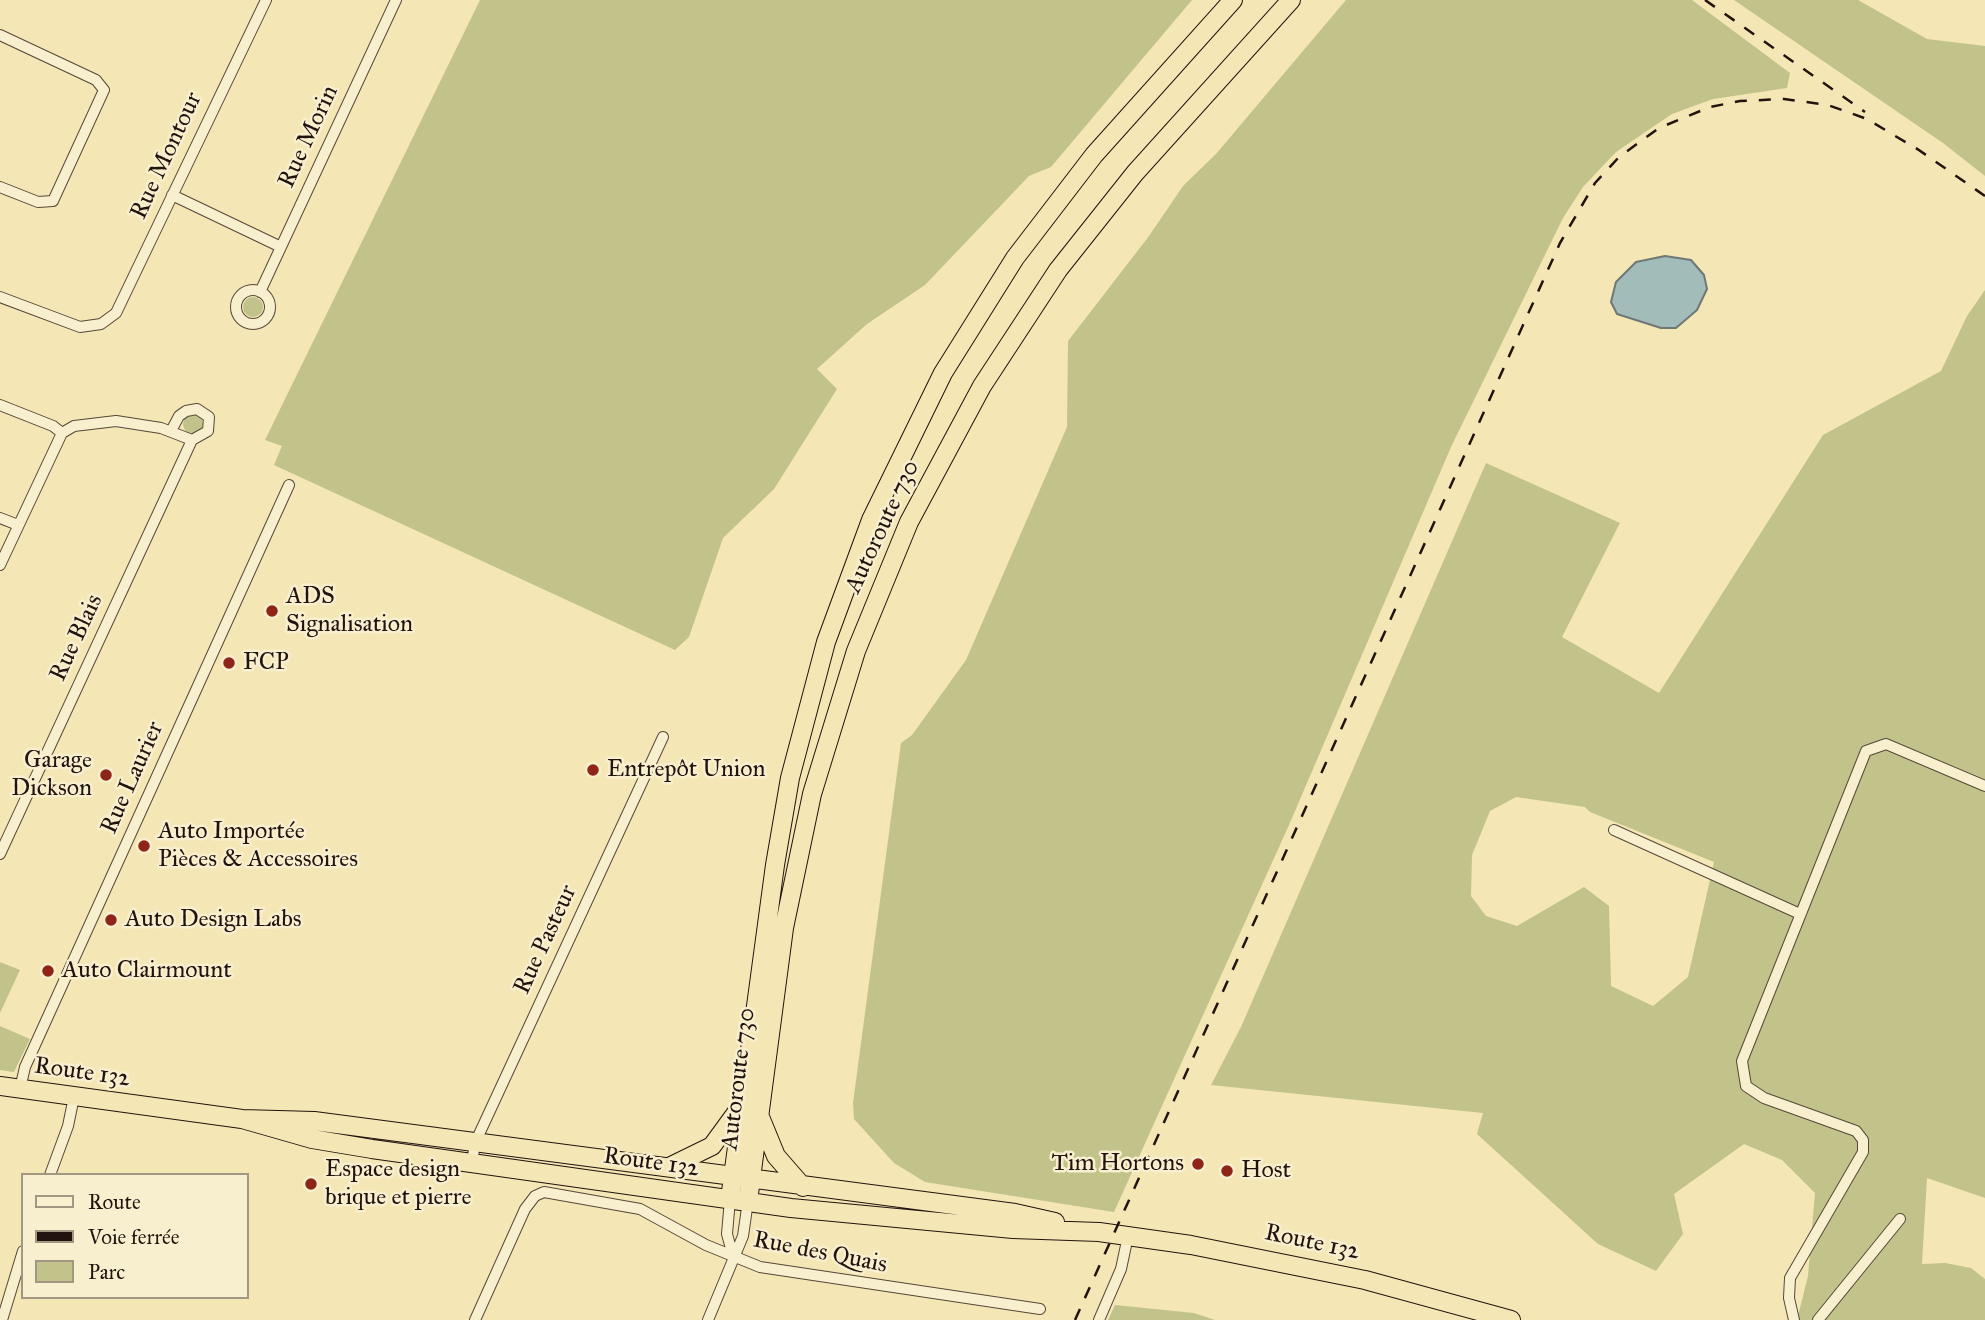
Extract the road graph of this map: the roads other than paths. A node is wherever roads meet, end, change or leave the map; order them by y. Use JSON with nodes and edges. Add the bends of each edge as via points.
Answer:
{"nodes":[{"id":1,"x":266,"y":0,"type":"edge"},
{"id":2,"x":397,"y":0,"type":"edge"},
{"id":3,"x":1233,"y":0,"type":"edge"},
{"id":4,"x":1291,"y":0,"type":"edge"},
{"id":5,"x":0,"y":35,"type":"edge"},
{"id":6,"x":0,"y":187,"type":"edge"},
{"id":7,"x":172,"y":195,"type":"junction"},
{"id":8,"x":281,"y":247,"type":"junction"},
{"id":9,"x":260,"y":292,"type":"dead end"},
{"id":10,"x":0,"y":298,"type":"edge"},
{"id":11,"x":0,"y":405,"type":"edge"},
{"id":12,"x":171,"y":431,"type":"junction"},
{"id":13,"x":62,"y":433,"type":"junction"},
{"id":14,"x":192,"y":440,"type":"junction"},
{"id":15,"x":289,"y":485,"type":"dead end"},
{"id":16,"x":0,"y":518,"type":"edge"},
{"id":17,"x":18,"y":525,"type":"junction"},
{"id":18,"x":0,"y":565,"type":"edge"},
{"id":19,"x":663,"y":737,"type":"dead end"},
{"id":20,"x":1985,"y":786,"type":"edge"},
{"id":21,"x":1614,"y":830,"type":"dead end"},
{"id":22,"x":0,"y":854,"type":"edge"},
{"id":23,"x":1800,"y":914,"type":"junction"},
{"id":24,"x":0,"y":1086,"type":"edge"},
{"id":25,"x":20,"y":1089,"type":"junction"},
{"id":26,"x":74,"y":1097,"type":"junction"},
{"id":27,"x":742,"y":1103,"type":"junction"},
{"id":28,"x":758,"y":1114,"type":"junction"},
{"id":29,"x":242,"y":1119,"type":"junction"},
{"id":30,"x":348,"y":1126,"type":"junction"},
{"id":31,"x":475,"y":1143,"type":"junction"},
{"id":32,"x":345,"y":1145,"type":"junction"},
{"id":33,"x":472,"y":1163,"type":"junction"},
{"id":34,"x":666,"y":1168,"type":"junction"},
{"id":35,"x":51,"y":1173,"type":"edge"},
{"id":36,"x":742,"y":1178,"type":"junction"},
{"id":37,"x":803,"y":1187,"type":"junction"},
{"id":38,"x":739,"y":1200,"type":"junction"},
{"id":39,"x":1900,"y":1219,"type":"dead end"},
{"id":40,"x":1098,"y":1232,"type":"junction"},
{"id":41,"x":1128,"y":1236,"type":"junction"},
{"id":42,"x":733,"y":1257,"type":"junction"},
{"id":43,"x":21,"y":1258,"type":"edge"},
{"id":44,"x":1040,"y":1308,"type":"dead end"},
{"id":45,"x":2,"y":1320,"type":"edge"},
{"id":46,"x":475,"y":1320,"type":"edge"},
{"id":47,"x":708,"y":1320,"type":"edge"},
{"id":48,"x":1099,"y":1320,"type":"edge"},
{"id":49,"x":1511,"y":1320,"type":"edge"},
{"id":50,"x":1794,"y":1320,"type":"edge"},
{"id":51,"x":1818,"y":1320,"type":"edge"}],
"edges":[{"from":1,"to":7,"type":"street","name":"Rue Montour"},
{"from":2,"to":8,"type":"street","name":"Rue Morin"},
{"from":3,"to":27,"type":"highway","name":"Autoroute 730","via":[[1094,155],[1021,250],[943,373],[884,490],[829,633],[790,778]]},
{"from":4,"to":28,"type":"highway","name":"Autoroute 730","via":[[1135,173],[1076,247],[992,368],[918,503],[856,651],[817,773],[786,915]]},
{"from":5,"to":6,"type":"street","via":[[96,79],[104,90],[53,201],[38,202]]},
{"from":7,"to":8,"type":"street"},
{"from":7,"to":10,"type":"street","name":"Rue Montour","via":[[119,307],[101,324],[74,326]]},
{"from":8,"to":9,"type":"street","name":"Rue Morin"},
{"from":11,"to":13,"type":"street"},
{"from":12,"to":13,"type":"street","via":[[111,421],[74,426]]},
{"from":12,"to":14,"type":"street"},
{"from":12,"to":14,"type":"street","via":[[181,414],[202,411],[210,422],[208,431]]},
{"from":13,"to":17,"type":"street"},
{"from":14,"to":22,"type":"street","name":"Rue Blais"},
{"from":15,"to":25,"type":"street","name":"Rue Laurier","via":[[31,1054]]},
{"from":16,"to":17,"type":"street"},
{"from":17,"to":18,"type":"street"},
{"from":19,"to":31,"type":"street","name":"Rue Pasteur"},
{"from":20,"to":23,"type":"street","via":[[1886,744],[1866,751]]},
{"from":21,"to":23,"type":"street"},
{"from":23,"to":50,"type":"street","via":[[1742,1061],[1742,1072],[1746,1086],[1764,1098],[1856,1131],[1863,1140],[1863,1152],[1790,1278]]},
{"from":24,"to":25,"type":"highway","name":"Route 132"},
{"from":25,"to":26,"type":"highway","name":"Route 132"},
{"from":26,"to":29,"type":"highway","name":"Route 132"},
{"from":26,"to":35,"type":"street"},
{"from":27,"to":34,"type":"highway","via":[[712,1146]]},
{"from":27,"to":36,"type":"highway","name":"Autoroute 730"},
{"from":28,"to":36,"type":"highway","name":"Autoroute 730"},
{"from":28,"to":37,"type":"highway","via":[[776,1156]]},
{"from":29,"to":30,"type":"highway","name":"Route 132"},
{"from":29,"to":32,"type":"highway","name":"Route 132"},
{"from":30,"to":31,"type":"highway","name":"Route 132"},
{"from":30,"to":32,"type":"highway"},
{"from":31,"to":33,"type":"street","name":"Rue Pasteur"},
{"from":31,"to":34,"type":"highway","name":"Route 132"},
{"from":32,"to":33,"type":"highway","name":"Route 132"},
{"from":33,"to":38,"type":"highway","name":"Route 132"},
{"from":34,"to":36,"type":"highway","name":"Route 132"},
{"from":36,"to":37,"type":"highway","name":"Route 132"},
{"from":36,"to":38,"type":"highway"},
{"from":37,"to":40,"type":"highway","name":"Route 132","via":[[1014,1213]]},
{"from":38,"to":40,"type":"highway","name":"Route 132","via":[[1004,1228]]},
{"from":38,"to":42,"type":"street","via":[[743,1236]]},
{"from":38,"to":42,"type":"street","via":[[727,1234]]},
{"from":39,"to":51,"type":"street"},
{"from":40,"to":41,"type":"highway","name":"Route 132"},
{"from":41,"to":48,"type":"street","via":[[1121,1269]]},
{"from":41,"to":49,"type":"highway","name":"Route 132","via":[[1366,1280]]},
{"from":42,"to":44,"type":"street","name":"Rue des Quais","via":[[781,1271]]},
{"from":42,"to":46,"type":"street","name":"Rue des Quais","via":[[640,1209],[544,1192],[525,1209]]},
{"from":42,"to":47,"type":"street"},
{"from":43,"to":45,"type":"street"}]}
